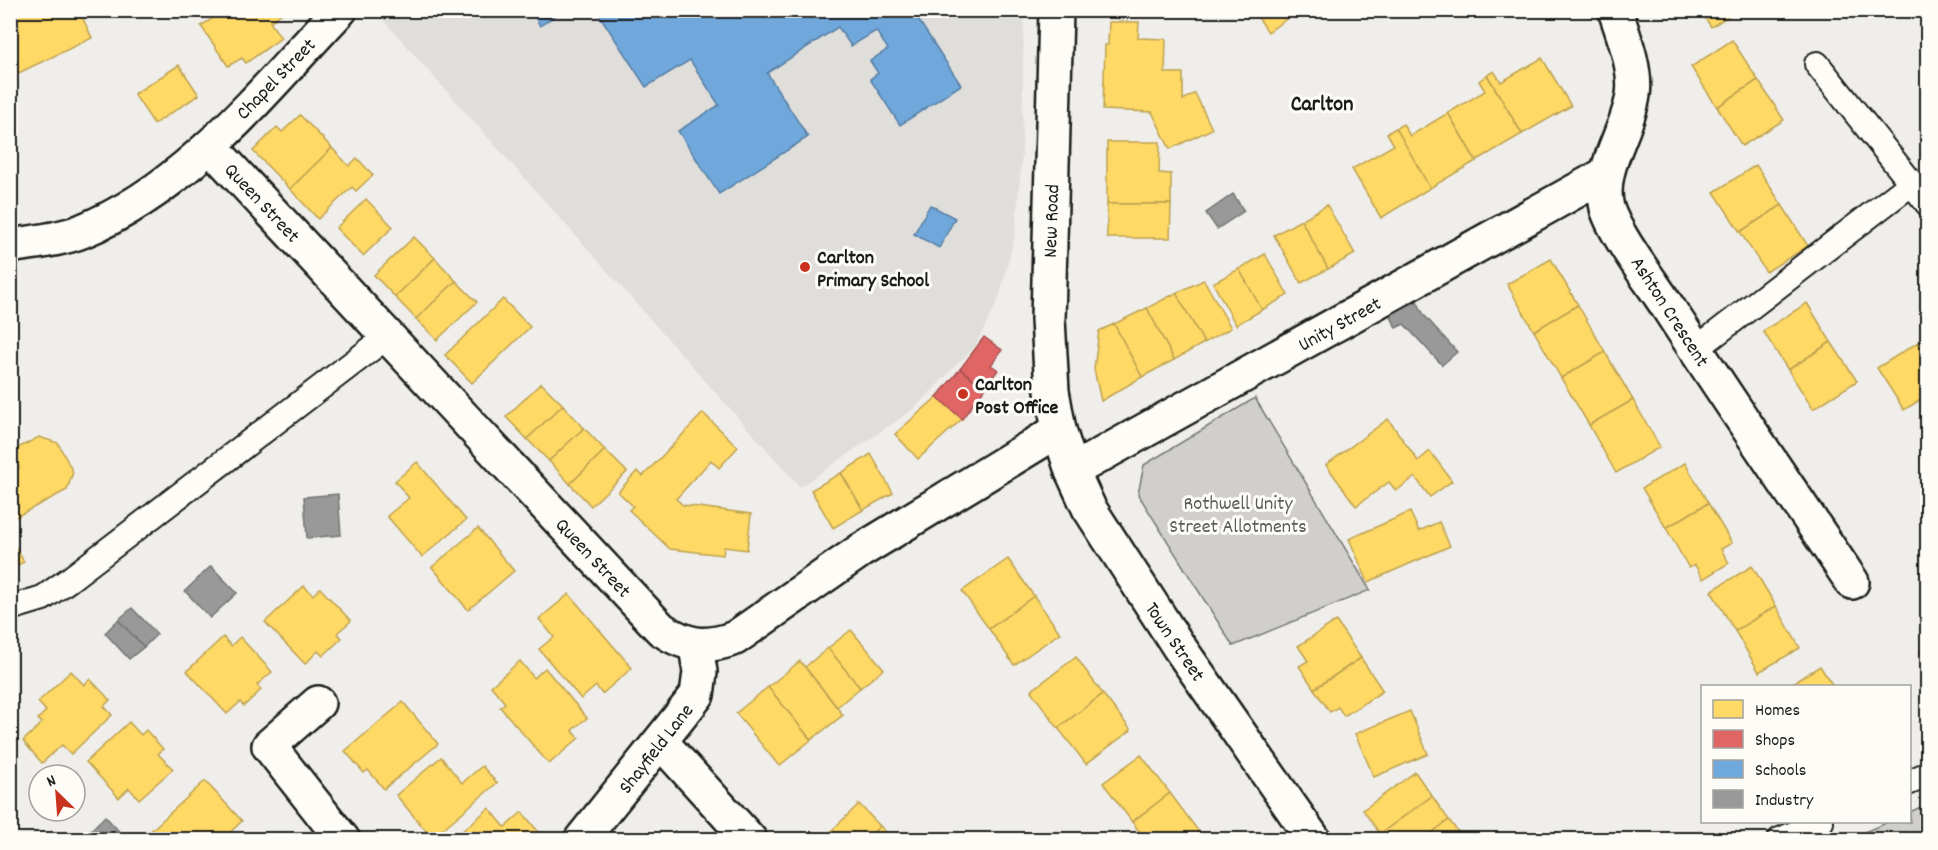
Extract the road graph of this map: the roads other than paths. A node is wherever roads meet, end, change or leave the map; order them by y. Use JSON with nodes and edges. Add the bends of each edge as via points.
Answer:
{"nodes":[{"id":1,"x":340,"y":10,"type":"edge"},
{"id":2,"x":1056,"y":10,"type":"edge"},
{"id":3,"x":1615,"y":10,"type":"edge"},
{"id":4,"x":1817,"y":64,"type":"dead end"},
{"id":5,"x":210,"y":146,"type":"junction"},
{"id":6,"x":1606,"y":174,"type":"junction"},
{"id":7,"x":1912,"y":183,"type":"junction"},
{"id":8,"x":1928,"y":204,"type":"edge"},
{"id":9,"x":10,"y":246,"type":"edge"},
{"id":10,"x":388,"y":336,"type":"junction"},
{"id":11,"x":1696,"y":349,"type":"junction"},
{"id":12,"x":1059,"y":430,"type":"junction"},
{"id":13,"x":1072,"y":471,"type":"junction"},
{"id":14,"x":1852,"y":582,"type":"dead end"},
{"id":15,"x":10,"y":608,"type":"edge"},
{"id":16,"x":696,"y":645,"type":"junction"},
{"id":17,"x":318,"y":703,"type":"dead end"},
{"id":18,"x":661,"y":742,"type":"junction"},
{"id":19,"x":1928,"y":774,"type":"edge"},
{"id":20,"x":1911,"y":782,"type":"edge"},
{"id":21,"x":1819,"y":823,"type":"edge"},
{"id":22,"x":343,"y":840,"type":"edge"},
{"id":23,"x":581,"y":840,"type":"edge"},
{"id":24,"x":750,"y":840,"type":"edge"},
{"id":25,"x":1314,"y":840,"type":"edge"},
{"id":26,"x":1780,"y":840,"type":"edge"}],
"edges":[{"from":1,"to":5,"type":"street","name":"Chapel Street"},
{"from":2,"to":12,"type":"street","name":"New Road","via":[[1047,320]]},
{"from":3,"to":6,"type":"street","name":"Ashton Crescent","via":[[1629,50],[1634,93]]},
{"from":4,"to":7,"type":"lane"},
{"from":5,"to":9,"type":"street","name":"Chapel Street","via":[[150,194],[81,232]]},
{"from":5,"to":10,"type":"street","name":"Queen Street"},
{"from":6,"to":11,"type":"street","name":"Ashton Crescent","via":[[1607,208]]},
{"from":6,"to":13,"type":"street","name":"Unity Street"},
{"from":7,"to":8,"type":"lane"},
{"from":7,"to":11,"type":"lane"},
{"from":10,"to":15,"type":"lane","via":[[70,579],[43,598]]},
{"from":10,"to":16,"type":"street","name":"Queen Street","via":[[661,629],[677,640]]},
{"from":11,"to":14,"type":"street","name":"Ashton Crescent"},
{"from":12,"to":13,"type":"street","name":"Town Street"},
{"from":12,"to":16,"type":"street","name":"Queen Street","via":[[860,551],[735,638],[716,645]]},
{"from":13,"to":25,"type":"street","name":"Town Street","via":[[1089,508],[1179,647]]},
{"from":16,"to":18,"type":"street","name":"Shayfield Lane","via":[[700,672],[697,694]]},
{"from":17,"to":22,"type":"street","via":[[269,746]]},
{"from":18,"to":23,"type":"street","name":"Shayfield Lane"},
{"from":18,"to":24,"type":"street"},
{"from":19,"to":20,"type":"lane"},
{"from":21,"to":26,"type":"lane"}]}
